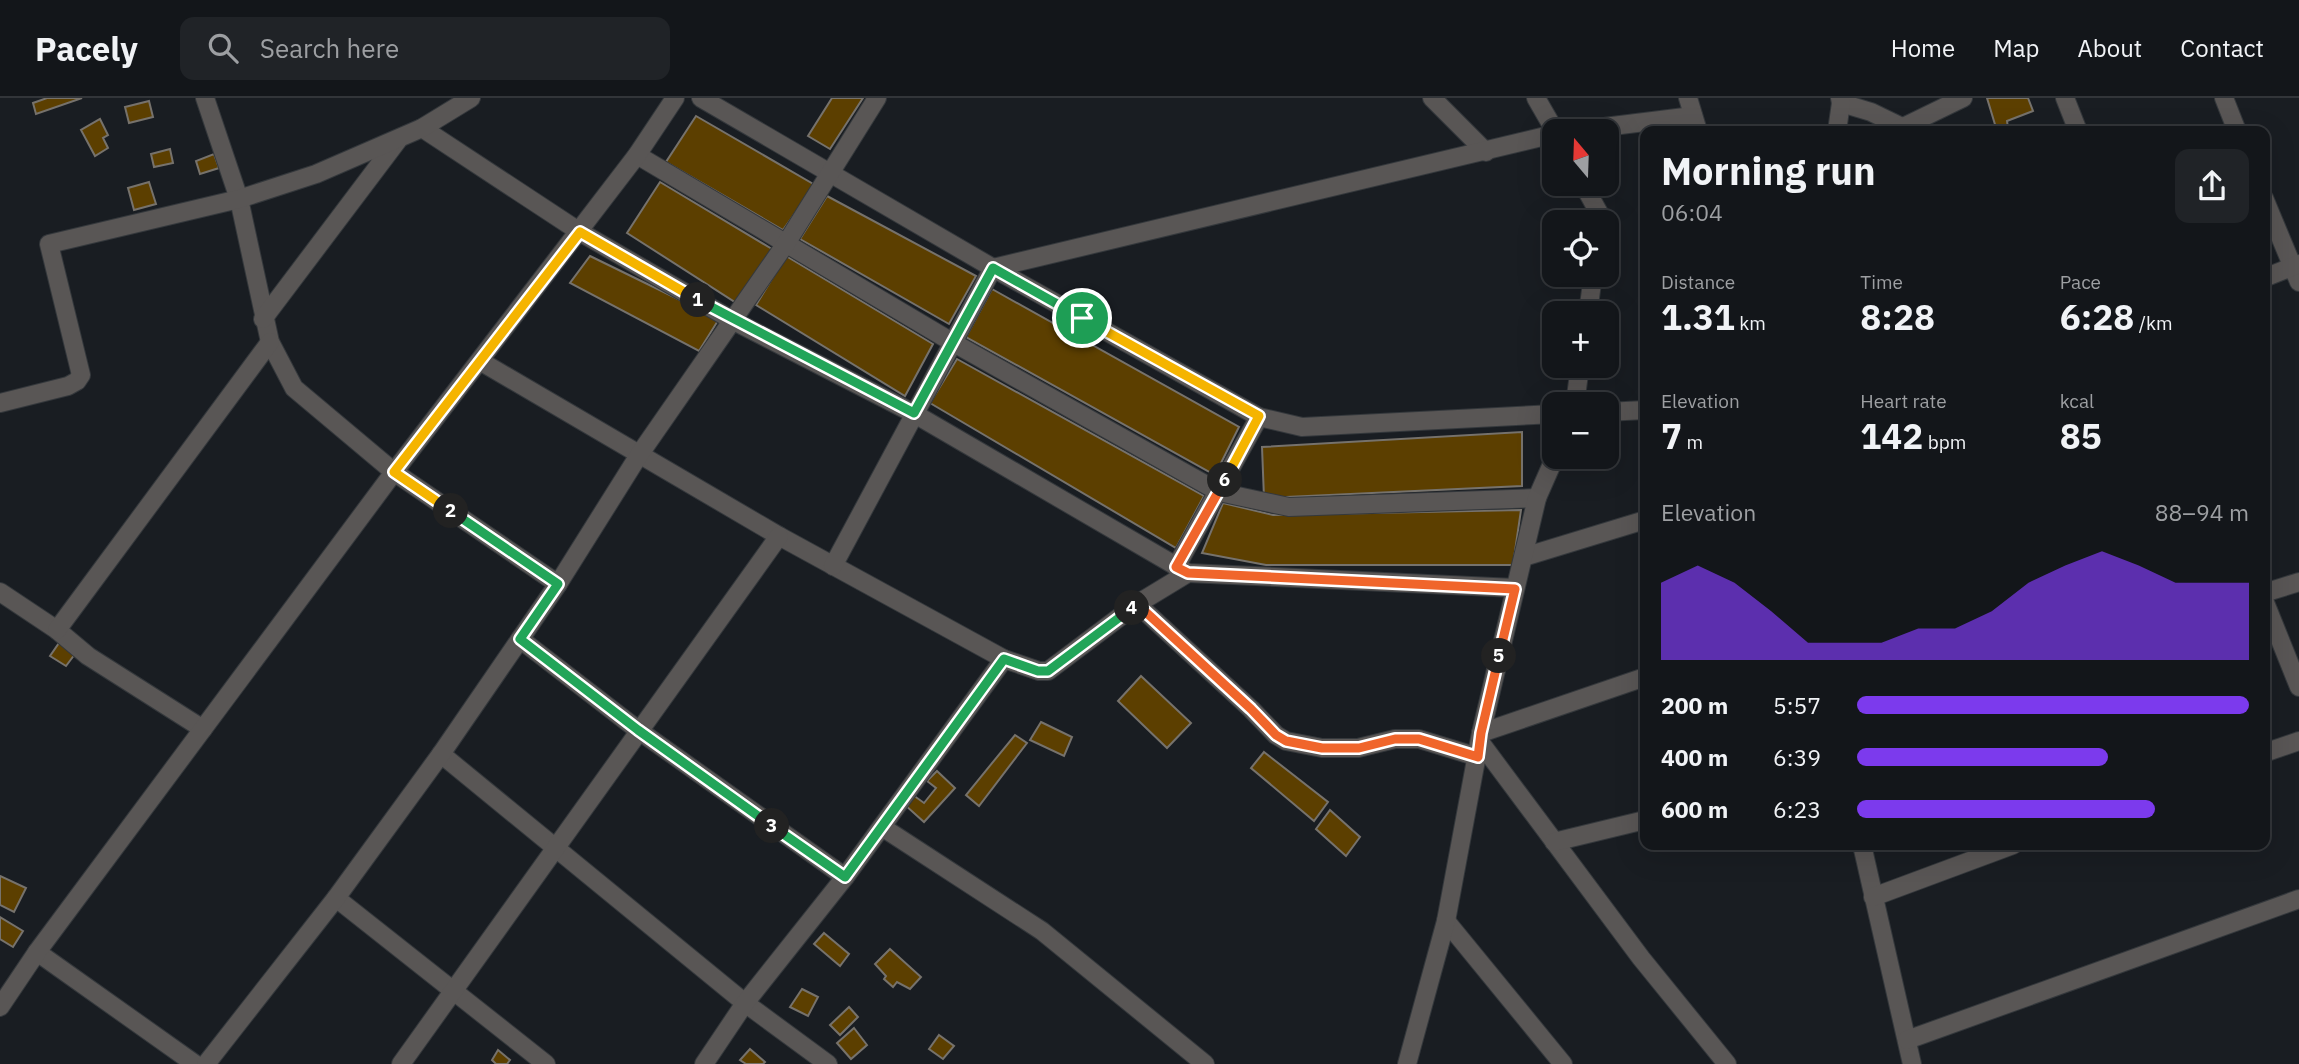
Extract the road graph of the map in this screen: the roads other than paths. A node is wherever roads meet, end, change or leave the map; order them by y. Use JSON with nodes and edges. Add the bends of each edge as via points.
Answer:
{"nodes":[{"id":1,"x":205,"y":98,"type":"edge"},
{"id":2,"x":471,"y":98,"type":"edge"},
{"id":3,"x":675,"y":98,"type":"edge"},
{"id":4,"x":701,"y":98,"type":"edge"},
{"id":5,"x":877,"y":98,"type":"edge"},
{"id":6,"x":1433,"y":98,"type":"edge"},
{"id":7,"x":1536,"y":98,"type":"edge"},
{"id":8,"x":1963,"y":98,"type":"edge"},
{"id":9,"x":2065,"y":98,"type":"edge"},
{"id":10,"x":2224,"y":98,"type":"edge"},
{"id":11,"x":1840,"y":101,"type":"edge"},
{"id":12,"x":1693,"y":115,"type":"edge"},
{"id":13,"x":1547,"y":119,"type":"edge"},
{"id":14,"x":1619,"y":125,"type":"edge"},
{"id":15,"x":1838,"y":126,"type":"edge"},
{"id":16,"x":1894,"y":126,"type":"edge"},
{"id":17,"x":1908,"y":126,"type":"edge"},
{"id":18,"x":2076,"y":126,"type":"edge"},
{"id":19,"x":2235,"y":126,"type":"edge"},
{"id":20,"x":422,"y":128,"type":"junction"},
{"id":21,"x":1542,"y":136,"type":"edge"},
{"id":22,"x":400,"y":137,"type":"junction"},
{"id":23,"x":1486,"y":152,"type":"junction"},
{"id":24,"x":637,"y":155,"type":"junction"},
{"id":25,"x":830,"y":174,"type":"junction"},
{"id":26,"x":239,"y":199,"type":"junction"},
{"id":27,"x":2270,"y":211,"type":"edge"},
{"id":28,"x":580,"y":232,"type":"junction"},
{"id":29,"x":787,"y":242,"type":"junction"},
{"id":30,"x":993,"y":268,"type":"junction"},
{"id":31,"x":2297,"y":271,"type":"edge"},
{"id":32,"x":2270,"y":277,"type":"edge"},
{"id":33,"x":263,"y":319,"type":"junction"},
{"id":34,"x":732,"y":320,"type":"junction"},
{"id":35,"x":270,"y":342,"type":"junction"},
{"id":36,"x":952,"y":342,"type":"junction"},
{"id":37,"x":480,"y":361,"type":"junction"},
{"id":38,"x":0,"y":403,"type":"edge"},
{"id":39,"x":1640,"y":410,"type":"edge"},
{"id":40,"x":1619,"y":411,"type":"edge"},
{"id":41,"x":914,"y":413,"type":"junction"},
{"id":42,"x":1542,"y":415,"type":"edge"},
{"id":43,"x":1259,"y":416,"type":"junction"},
{"id":44,"x":639,"y":455,"type":"junction"},
{"id":45,"x":1550,"y":469,"type":"edge"},
{"id":46,"x":394,"y":472,"type":"junction"},
{"id":47,"x":1219,"y":492,"type":"junction"},
{"id":48,"x":1537,"y":498,"type":"junction"},
{"id":49,"x":1640,"y":522,"type":"edge"},
{"id":50,"x":779,"y":536,"type":"junction"},
{"id":51,"x":1524,"y":557,"type":"junction"},
{"id":52,"x":833,"y":566,"type":"junction"},
{"id":53,"x":1182,"y":570,"type":"junction"},
{"id":54,"x":2299,"y":582,"type":"edge"},
{"id":55,"x":558,"y":584,"type":"junction"},
{"id":56,"x":1515,"y":589,"type":"junction"},
{"id":57,"x":2270,"y":591,"type":"edge"},
{"id":58,"x":0,"y":592,"type":"edge"},
{"id":59,"x":1137,"y":604,"type":"junction"},
{"id":60,"x":2270,"y":615,"type":"edge"},
{"id":61,"x":57,"y":630,"type":"junction"},
{"id":62,"x":520,"y":639,"type":"junction"},
{"id":63,"x":1004,"y":659,"type":"junction"},
{"id":64,"x":1640,"y":679,"type":"edge"},
{"id":65,"x":2299,"y":687,"type":"edge"},
{"id":66,"x":203,"y":729,"type":"junction"},
{"id":67,"x":638,"y":730,"type":"junction"},
{"id":68,"x":2299,"y":741,"type":"edge"},
{"id":69,"x":1480,"y":744,"type":"junction"},
{"id":70,"x":2270,"y":751,"type":"edge"},
{"id":71,"x":440,"y":754,"type":"junction"},
{"id":72,"x":1640,"y":821,"type":"edge"},
{"id":73,"x":882,"y":827,"type":"junction"},
{"id":74,"x":1554,"y":842,"type":"junction"},
{"id":75,"x":556,"y":847,"type":"junction"},
{"id":76,"x":1863,"y":850,"type":"edge"},
{"id":77,"x":2000,"y":850,"type":"edge"},
{"id":78,"x":845,"y":877,"type":"junction"},
{"id":79,"x":1873,"y":897,"type":"junction"},
{"id":80,"x":336,"y":898,"type":"junction"},
{"id":81,"x":2299,"y":899,"type":"edge"},
{"id":82,"x":1446,"y":921,"type":"junction"},
{"id":83,"x":37,"y":952,"type":"junction"},
{"id":84,"x":455,"y":990,"type":"junction"},
{"id":85,"x":745,"y":1003,"type":"junction"},
{"id":86,"x":0,"y":1007,"type":"edge"},
{"id":87,"x":1907,"y":1040,"type":"junction"},
{"id":88,"x":195,"y":1064,"type":"edge"},
{"id":89,"x":206,"y":1064,"type":"edge"},
{"id":90,"x":401,"y":1064,"type":"edge"},
{"id":91,"x":546,"y":1064,"type":"edge"},
{"id":92,"x":704,"y":1064,"type":"edge"},
{"id":93,"x":828,"y":1064,"type":"edge"},
{"id":94,"x":1205,"y":1064,"type":"edge"},
{"id":95,"x":1407,"y":1064,"type":"edge"},
{"id":96,"x":1563,"y":1064,"type":"edge"},
{"id":97,"x":1725,"y":1064,"type":"edge"},
{"id":98,"x":1912,"y":1064,"type":"edge"}],
"edges":[{"from":1,"to":26,"type":"street"},
{"from":2,"to":20,"type":"street"},
{"from":3,"to":24,"type":"street"},
{"from":4,"to":25,"type":"street"},
{"from":5,"to":25,"type":"street"},
{"from":6,"to":23,"type":"street"},
{"from":7,"to":13,"type":"street"},
{"from":8,"to":17,"type":"street"},
{"from":9,"to":18,"type":"street"},
{"from":10,"to":19,"type":"street"},
{"from":11,"to":15,"type":"street"},
{"from":11,"to":16,"type":"street"},
{"from":12,"to":14,"type":"street"},
{"from":20,"to":22,"type":"street"},
{"from":20,"to":28,"type":"street"},
{"from":21,"to":23,"type":"street"},
{"from":22,"to":26,"type":"street","via":[[316,174]]},
{"from":22,"to":33,"type":"street"},
{"from":23,"to":30,"type":"street"},
{"from":24,"to":28,"type":"street"},
{"from":24,"to":29,"type":"street"},
{"from":25,"to":29,"type":"street"},
{"from":25,"to":30,"type":"street"},
{"from":26,"to":33,"type":"street"},
{"from":26,"to":38,"type":"street","via":[[49,244],[81,374],[68,386]]},
{"from":27,"to":31,"type":"street"},
{"from":28,"to":34,"type":"street"},
{"from":28,"to":37,"type":"street"},
{"from":29,"to":34,"type":"street"},
{"from":29,"to":36,"type":"street"},
{"from":30,"to":36,"type":"street"},
{"from":30,"to":43,"type":"street"},
{"from":31,"to":32,"type":"street"},
{"from":33,"to":35,"type":"street"},
{"from":34,"to":41,"type":"street"},
{"from":34,"to":44,"type":"street"},
{"from":35,"to":46,"type":"street","via":[[294,388]]},
{"from":35,"to":61,"type":"street"},
{"from":36,"to":41,"type":"street"},
{"from":36,"to":47,"type":"street"},
{"from":37,"to":44,"type":"street"},
{"from":37,"to":46,"type":"street"},
{"from":39,"to":40,"type":"street"},
{"from":41,"to":52,"type":"street"},
{"from":41,"to":53,"type":"street"},
{"from":42,"to":43,"type":"street","via":[[1302,427]]},
{"from":43,"to":47,"type":"street"},
{"from":44,"to":50,"type":"street"},
{"from":44,"to":55,"type":"street"},
{"from":45,"to":48,"type":"street"},
{"from":46,"to":55,"type":"street"},
{"from":46,"to":66,"type":"street"},
{"from":47,"to":48,"type":"street","via":[[1289,507]]},
{"from":47,"to":53,"type":"street"},
{"from":48,"to":51,"type":"street"},
{"from":49,"to":51,"type":"street"},
{"from":50,"to":52,"type":"street"},
{"from":50,"to":67,"type":"street"},
{"from":51,"to":56,"type":"street"},
{"from":52,"to":63,"type":"street"},
{"from":53,"to":56,"type":"street"},
{"from":53,"to":59,"type":"street"},
{"from":54,"to":57,"type":"street"},
{"from":55,"to":62,"type":"street"},
{"from":56,"to":69,"type":"street"},
{"from":58,"to":61,"type":"street"},
{"from":59,"to":63,"type":"street","via":[[1048,671]]},
{"from":59,"to":69,"type":"street","via":[[1286,741],[1322,748],[1359,748],[1395,739]]},
{"from":60,"to":65,"type":"street"},
{"from":61,"to":66,"type":"street","via":[[88,656]]},
{"from":62,"to":67,"type":"street"},
{"from":62,"to":71,"type":"street"},
{"from":63,"to":73,"type":"street"},
{"from":64,"to":69,"type":"street"},
{"from":66,"to":83,"type":"street"},
{"from":67,"to":75,"type":"street"},
{"from":67,"to":78,"type":"street"},
{"from":68,"to":70,"type":"street"},
{"from":69,"to":74,"type":"street"},
{"from":69,"to":82,"type":"street"},
{"from":71,"to":75,"type":"street"},
{"from":71,"to":80,"type":"street"},
{"from":72,"to":74,"type":"street"},
{"from":73,"to":78,"type":"street"},
{"from":73,"to":94,"type":"street","via":[[1042,930]]},
{"from":74,"to":97,"type":"street"},
{"from":75,"to":84,"type":"street"},
{"from":75,"to":85,"type":"street"},
{"from":76,"to":79,"type":"street"},
{"from":77,"to":79,"type":"street"},
{"from":78,"to":85,"type":"street"},
{"from":79,"to":87,"type":"street"},
{"from":80,"to":84,"type":"street"},
{"from":80,"to":89,"type":"street"},
{"from":81,"to":87,"type":"street"},
{"from":82,"to":95,"type":"street"},
{"from":82,"to":96,"type":"street"},
{"from":83,"to":86,"type":"street"},
{"from":83,"to":88,"type":"street"},
{"from":84,"to":90,"type":"street"},
{"from":84,"to":91,"type":"street"},
{"from":85,"to":92,"type":"street"},
{"from":85,"to":93,"type":"street"},
{"from":87,"to":98,"type":"street"}]}
